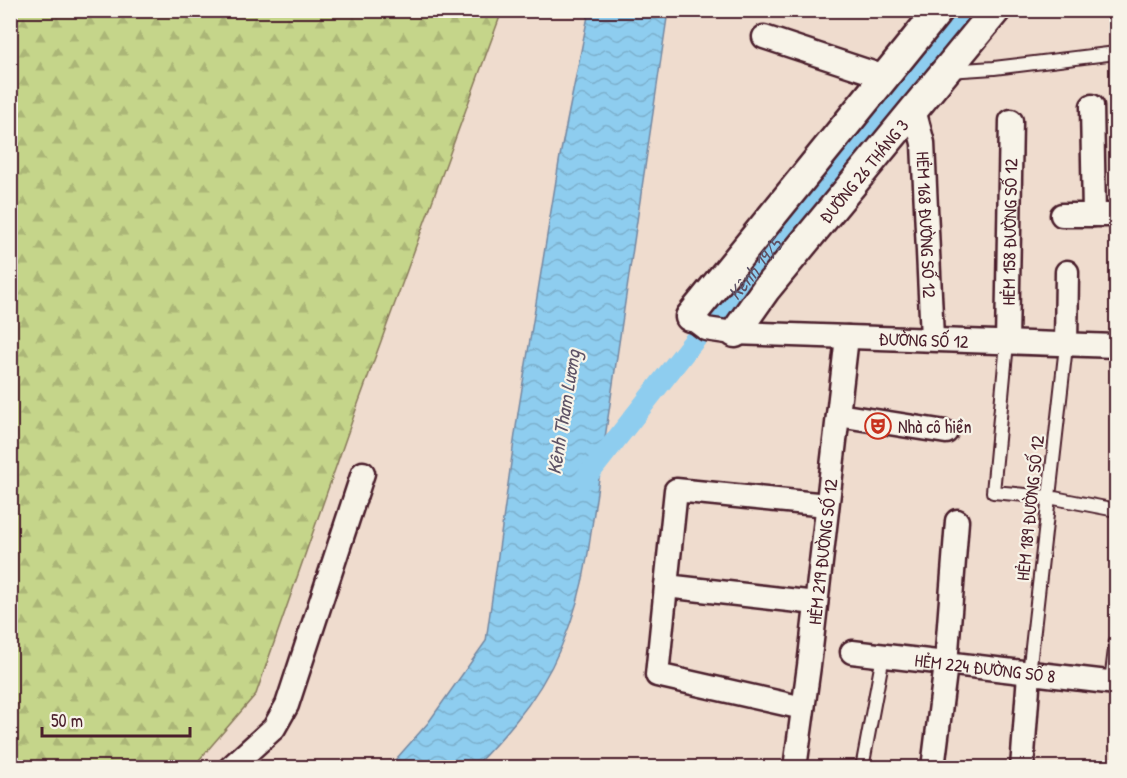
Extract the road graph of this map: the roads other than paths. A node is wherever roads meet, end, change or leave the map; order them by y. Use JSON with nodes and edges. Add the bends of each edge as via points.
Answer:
{"nodes":[{"id":1,"x":939,"y":10,"type":"edge"},
{"id":2,"x":996,"y":10,"type":"edge"},
{"id":3,"x":764,"y":37,"type":"dead end"},
{"id":4,"x":1116,"y":53,"type":"edge"},
{"id":5,"x":946,"y":71,"type":"junction"},
{"id":6,"x":885,"y":77,"type":"junction"},
{"id":7,"x":1092,"y":106,"type":"dead end"},
{"id":8,"x":914,"y":110,"type":"junction"},
{"id":9,"x":1011,"y":121,"type":"dead end"},
{"id":10,"x":1062,"y":215,"type":"dead end"},
{"id":11,"x":1094,"y":215,"type":"junction"},
{"id":12,"x":1116,"y":215,"type":"edge"},
{"id":13,"x":1067,"y":272,"type":"dead end"},
{"id":14,"x":690,"y":317,"type":"joint"},
{"id":15,"x":734,"y":333,"type":"junction"},
{"id":16,"x":847,"y":337,"type":"junction"},
{"id":17,"x":932,"y":338,"type":"junction"},
{"id":18,"x":1007,"y":343,"type":"junction"},
{"id":19,"x":1066,"y":345,"type":"junction"},
{"id":20,"x":1116,"y":346,"type":"edge"},
{"id":21,"x":838,"y":415,"type":"junction"},
{"id":22,"x":946,"y":432,"type":"dead end"},
{"id":23,"x":363,"y":473,"type":"dead end"},
{"id":24,"x":1049,"y":497,"type":"junction"},
{"id":25,"x":827,"y":505,"type":"junction"},
{"id":26,"x":1116,"y":510,"type":"edge"},
{"id":27,"x":957,"y":521,"type":"dead end"},
{"id":28,"x":666,"y":586,"type":"junction"},
{"id":29,"x":816,"y":603,"type":"junction"},
{"id":30,"x":1116,"y":641,"type":"edge"},
{"id":31,"x":852,"y":652,"type":"dead end"},
{"id":32,"x":883,"y":656,"type":"junction"},
{"id":33,"x":946,"y":663,"type":"junction"},
{"id":34,"x":1029,"y":674,"type":"junction"},
{"id":35,"x":1114,"y":683,"type":"edge"},
{"id":36,"x":803,"y":708,"type":"junction"},
{"id":37,"x":230,"y":768,"type":"edge"},
{"id":38,"x":795,"y":768,"type":"edge"},
{"id":39,"x":862,"y":768,"type":"edge"},
{"id":40,"x":933,"y":768,"type":"edge"},
{"id":41,"x":1022,"y":768,"type":"edge"}],
"edges":[{"from":1,"to":6,"type":"street"},
{"from":2,"to":5,"type":"street","name":"ĐƯỜNG 26 THÁNG 3"},
{"from":3,"to":6,"type":"street"},
{"from":4,"to":5,"type":"lane"},
{"from":5,"to":8,"type":"street","name":"ĐƯỜNG 26 THÁNG 3"},
{"from":6,"to":14,"type":"street"},
{"from":7,"to":11,"type":"street"},
{"from":8,"to":15,"type":"street","name":"ĐƯỜNG 26 THÁNG 3"},
{"from":8,"to":17,"type":"street","name":"HẺM 168 ĐƯỜNG SỐ 12","via":[[923,143]]},
{"from":9,"to":18,"type":"street","name":"HẺM 158 ĐƯỜNG SỐ 12"},
{"from":10,"to":11,"type":"street"},
{"from":11,"to":12,"type":"street"},
{"from":13,"to":19,"type":"street"},
{"from":14,"to":15,"type":"street","name":"ĐƯỜNG SỐ 12","via":[[706,329]]},
{"from":15,"to":16,"type":"street","name":"ĐƯỜNG SỐ 12"},
{"from":16,"to":17,"type":"street","name":"ĐƯỜNG SỐ 12"},
{"from":16,"to":21,"type":"street","name":"HẺM 219 ĐƯỜNG SỐ 12"},
{"from":17,"to":18,"type":"street","name":"ĐƯỜNG SỐ 12"},
{"from":18,"to":19,"type":"street","name":"ĐƯỜNG SỐ 12"},
{"from":18,"to":24,"type":"lane","via":[[993,492]]},
{"from":19,"to":20,"type":"street","name":"ĐƯỜNG SỐ 12"},
{"from":19,"to":24,"type":"lane","name":"HẺM 189 ĐƯỜNG SỐ 12"},
{"from":21,"to":22,"type":"street"},
{"from":21,"to":25,"type":"street","name":"HẺM 219 ĐƯỜNG SỐ 12"},
{"from":23,"to":37,"type":"street","via":[[287,705],[274,728]]},
{"from":24,"to":26,"type":"lane"},
{"from":24,"to":34,"type":"lane","name":"HẺM 189 ĐƯỜNG SỐ 12"},
{"from":25,"to":28,"type":"street","via":[[676,490]]},
{"from":25,"to":29,"type":"street","name":"HẺM 219 ĐƯỜNG SỐ 12"},
{"from":27,"to":33,"type":"street"},
{"from":28,"to":29,"type":"street"},
{"from":28,"to":36,"type":"street","via":[[657,675]]},
{"from":29,"to":36,"type":"street","name":"HẺM 219 ĐƯỜNG SỐ 12"},
{"from":30,"to":35,"type":"lane"},
{"from":31,"to":32,"type":"street","name":"HẺM 224 ĐƯỜNG SỐ 8"},
{"from":32,"to":33,"type":"street","name":"HẺM 224 ĐƯỜNG SỐ 8"},
{"from":32,"to":39,"type":"lane"},
{"from":33,"to":34,"type":"street","name":"HẺM 224 ĐƯỜNG SỐ 8"},
{"from":33,"to":40,"type":"street"},
{"from":34,"to":35,"type":"street","name":"HẺM 224 ĐƯỜNG SỐ 8"},
{"from":34,"to":41,"type":"street"},
{"from":36,"to":38,"type":"street","name":"HẺM 219 ĐƯỜNG SỐ 12"}]}
